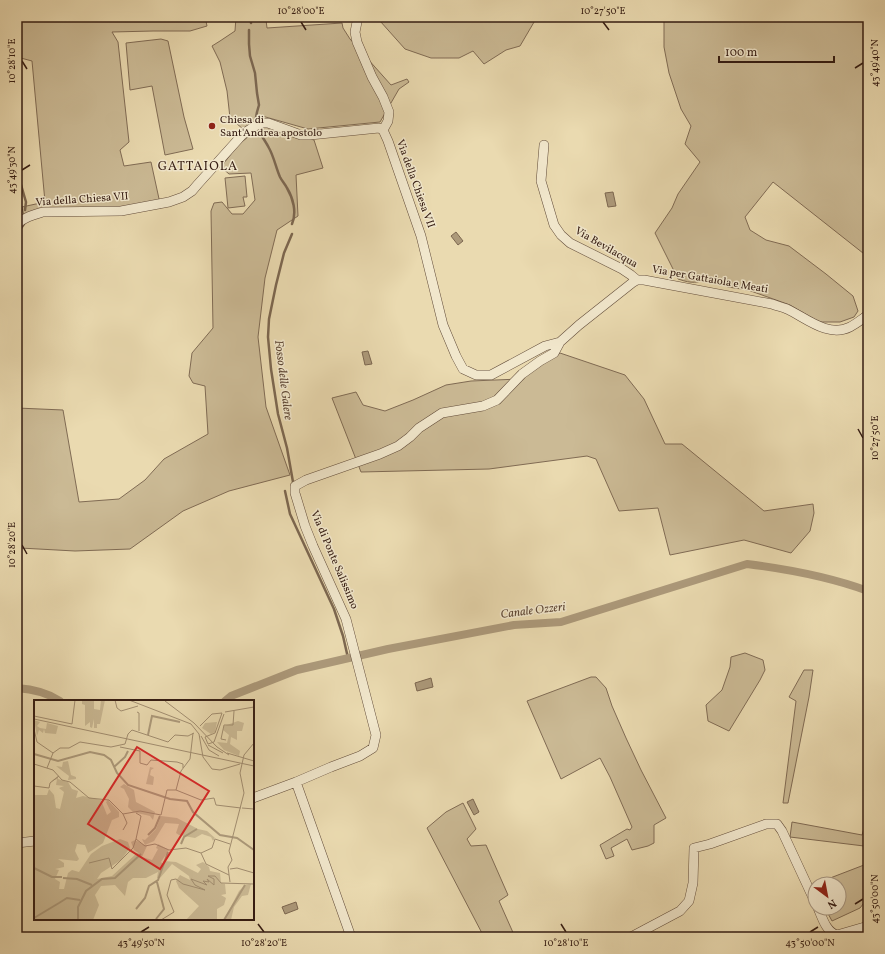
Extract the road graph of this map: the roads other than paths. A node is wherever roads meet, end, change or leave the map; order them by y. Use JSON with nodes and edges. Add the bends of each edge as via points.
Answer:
{"nodes":[{"id":1,"x":358,"y":17,"type":"edge"},
{"id":2,"x":383,"y":130,"type":"junction"},
{"id":3,"x":544,"y":145,"type":"dead end"},
{"id":4,"x":17,"y":224,"type":"edge"},
{"id":5,"x":637,"y":280,"type":"junction"},
{"id":6,"x":868,"y":315,"type":"edge"},
{"id":7,"x":560,"y":342,"type":"junction"},
{"id":8,"x":296,"y":782,"type":"junction"},
{"id":9,"x":254,"y":798,"type":"edge"},
{"id":10,"x":34,"y":841,"type":"edge"},
{"id":11,"x":17,"y":843,"type":"edge"},
{"id":12,"x":807,"y":885,"type":"edge"},
{"id":13,"x":822,"y":916,"type":"edge"},
{"id":14,"x":868,"y":926,"type":"edge"},
{"id":15,"x":351,"y":937,"type":"edge"},
{"id":16,"x":631,"y":937,"type":"edge"}],
"edges":[{"from":1,"to":2,"type":"street","via":[[355,32],[357,42],[389,112]]},
{"from":2,"to":4,"type":"street","name":"Via della Chiesa VII","via":[[379,128],[310,135],[262,123],[243,134],[192,191],[183,197],[169,202],[121,210],[43,212],[30,215]]},
{"from":2,"to":7,"type":"street","name":"Via della Chiesa VII","via":[[421,236],[443,325],[463,368],[476,375],[491,375],[545,346]]},
{"from":3,"to":5,"type":"street","name":"Via Bevilacqua","via":[[541,181],[554,225],[570,243],[613,264]]},
{"from":5,"to":6,"type":"street","name":"Via per Gattaiola e Meati","via":[[772,304],[831,330],[850,327]]},
{"from":5,"to":7,"type":"street","name":"Via per Gattaiola e Meati"},
{"from":7,"to":8,"type":"street","name":"Via di Ponte Salissimo","via":[[554,353],[522,374],[497,400],[482,406],[442,413],[398,446],[295,486],[305,526],[346,619],[376,735],[373,748],[360,756]]},
{"from":8,"to":9,"type":"street"},
{"from":8,"to":15,"type":"street"},
{"from":10,"to":11,"type":"street"},
{"from":12,"to":16,"type":"street","via":[[782,831],[777,824],[766,824],[694,848],[693,883],[689,901],[680,911]]},
{"from":13,"to":14,"type":"street","via":[[832,934]]}]}
